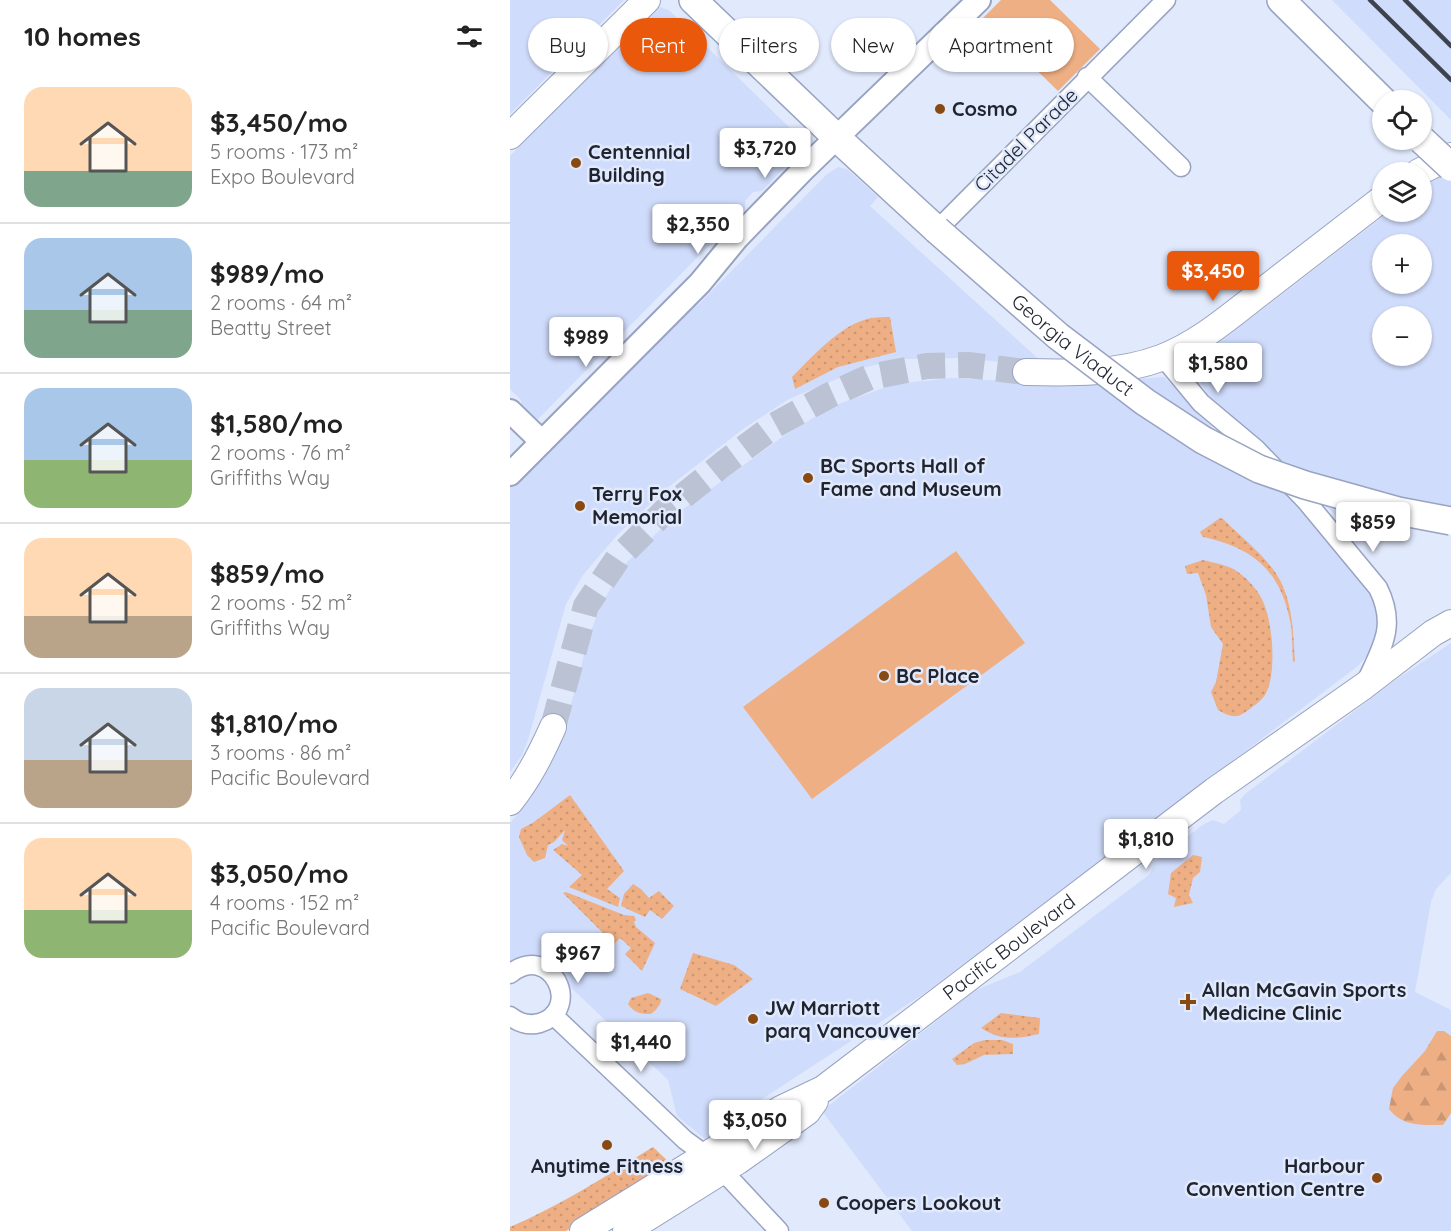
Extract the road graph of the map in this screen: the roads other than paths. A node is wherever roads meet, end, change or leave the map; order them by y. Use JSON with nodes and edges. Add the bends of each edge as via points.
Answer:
{"nodes":[{"id":1,"x":647,"y":0,"type":"edge"},
{"id":2,"x":693,"y":0,"type":"edge"},
{"id":3,"x":979,"y":0,"type":"edge"},
{"id":4,"x":1166,"y":0,"type":"edge"},
{"id":5,"x":1281,"y":0,"type":"edge"},
{"id":6,"x":1087,"y":77,"type":"junction"},
{"id":7,"x":1372,"y":90,"type":"edge"},
{"id":8,"x":510,"y":136,"type":"edge"},
{"id":9,"x":836,"y":137,"type":"junction"},
{"id":10,"x":1432,"y":149,"type":"edge"},
{"id":11,"x":1451,"y":156,"type":"edge"},
{"id":12,"x":1432,"y":166,"type":"edge"},
{"id":13,"x":1180,"y":167,"type":"dead end"},
{"id":14,"x":1451,"y":167,"type":"edge"},
{"id":15,"x":1372,"y":206,"type":"edge"},
{"id":16,"x":944,"y":223,"type":"junction"},
{"id":17,"x":1163,"y":357,"type":"junction"},
{"id":18,"x":1026,"y":372,"type":"tunnel mouth"},
{"id":19,"x":510,"y":411,"type":"edge"},
{"id":20,"x":542,"y":441,"type":"junction"},
{"id":21,"x":510,"y":474,"type":"edge"},
{"id":22,"x":1451,"y":521,"type":"edge"},
{"id":23,"x":1451,"y":623,"type":"edge"},
{"id":24,"x":1364,"y":686,"type":"junction"},
{"id":25,"x":553,"y":727,"type":"tunnel mouth"},
{"id":26,"x":510,"y":802,"type":"edge"},
{"id":27,"x":510,"y":974,"type":"edge"},
{"id":28,"x":553,"y":1015,"type":"junction"},
{"id":29,"x":510,"y":1016,"type":"edge"},
{"id":30,"x":711,"y":1169,"type":"junction"},
{"id":31,"x":583,"y":1231,"type":"edge"},
{"id":32,"x":626,"y":1231,"type":"edge"},
{"id":33,"x":779,"y":1231,"type":"edge"}],
"edges":[{"from":1,"to":8,"type":"main road"},
{"from":2,"to":9,"type":"main road","name":"Georgia Viaduct"},
{"from":3,"to":9,"type":"street"},
{"from":4,"to":6,"type":"street","name":"Citadel Parade"},
{"from":5,"to":7,"type":"main road"},
{"from":6,"to":13,"type":"street"},
{"from":6,"to":16,"type":"street","name":"Citadel Parade"},
{"from":9,"to":16,"type":"main road","name":"Georgia Viaduct","via":[[889,185]]},
{"from":9,"to":20,"type":"street","via":[[753,221],[700,283]]},
{"from":10,"to":14,"type":"main road","bridge":true},
{"from":11,"to":12,"type":"main road"},
{"from":15,"to":17,"type":"main road","via":[[1219,324]]},
{"from":16,"to":22,"type":"main road","name":"Georgia Viaduct","bridge":true,"via":[[1058,336],[1203,440],[1259,469],[1305,485]]},
{"from":17,"to":18,"type":"main road","via":[[1084,374]]},
{"from":17,"to":24,"type":"street","via":[[1201,403],[1256,449],[1313,510],[1378,588],[1388,617],[1386,639]]},
{"from":19,"to":20,"type":"street"},
{"from":20,"to":21,"type":"street"},
{"from":23,"to":24,"type":"main road","name":"Pacific Boulevard"},
{"from":24,"to":30,"type":"main road","name":"Pacific Boulevard","via":[[1214,791],[823,1089],[807,1112]]},
{"from":25,"to":26,"type":"main road","via":[[526,782]]},
{"from":27,"to":28,"type":"street","via":[[529,965],[548,970],[560,987],[561,997]]},
{"from":28,"to":29,"type":"street","via":[[546,1021],[527,1024]]},
{"from":28,"to":30,"type":"street"},
{"from":30,"to":31,"type":"main road"},
{"from":30,"to":32,"type":"main road"},
{"from":30,"to":33,"type":"street"}]}
